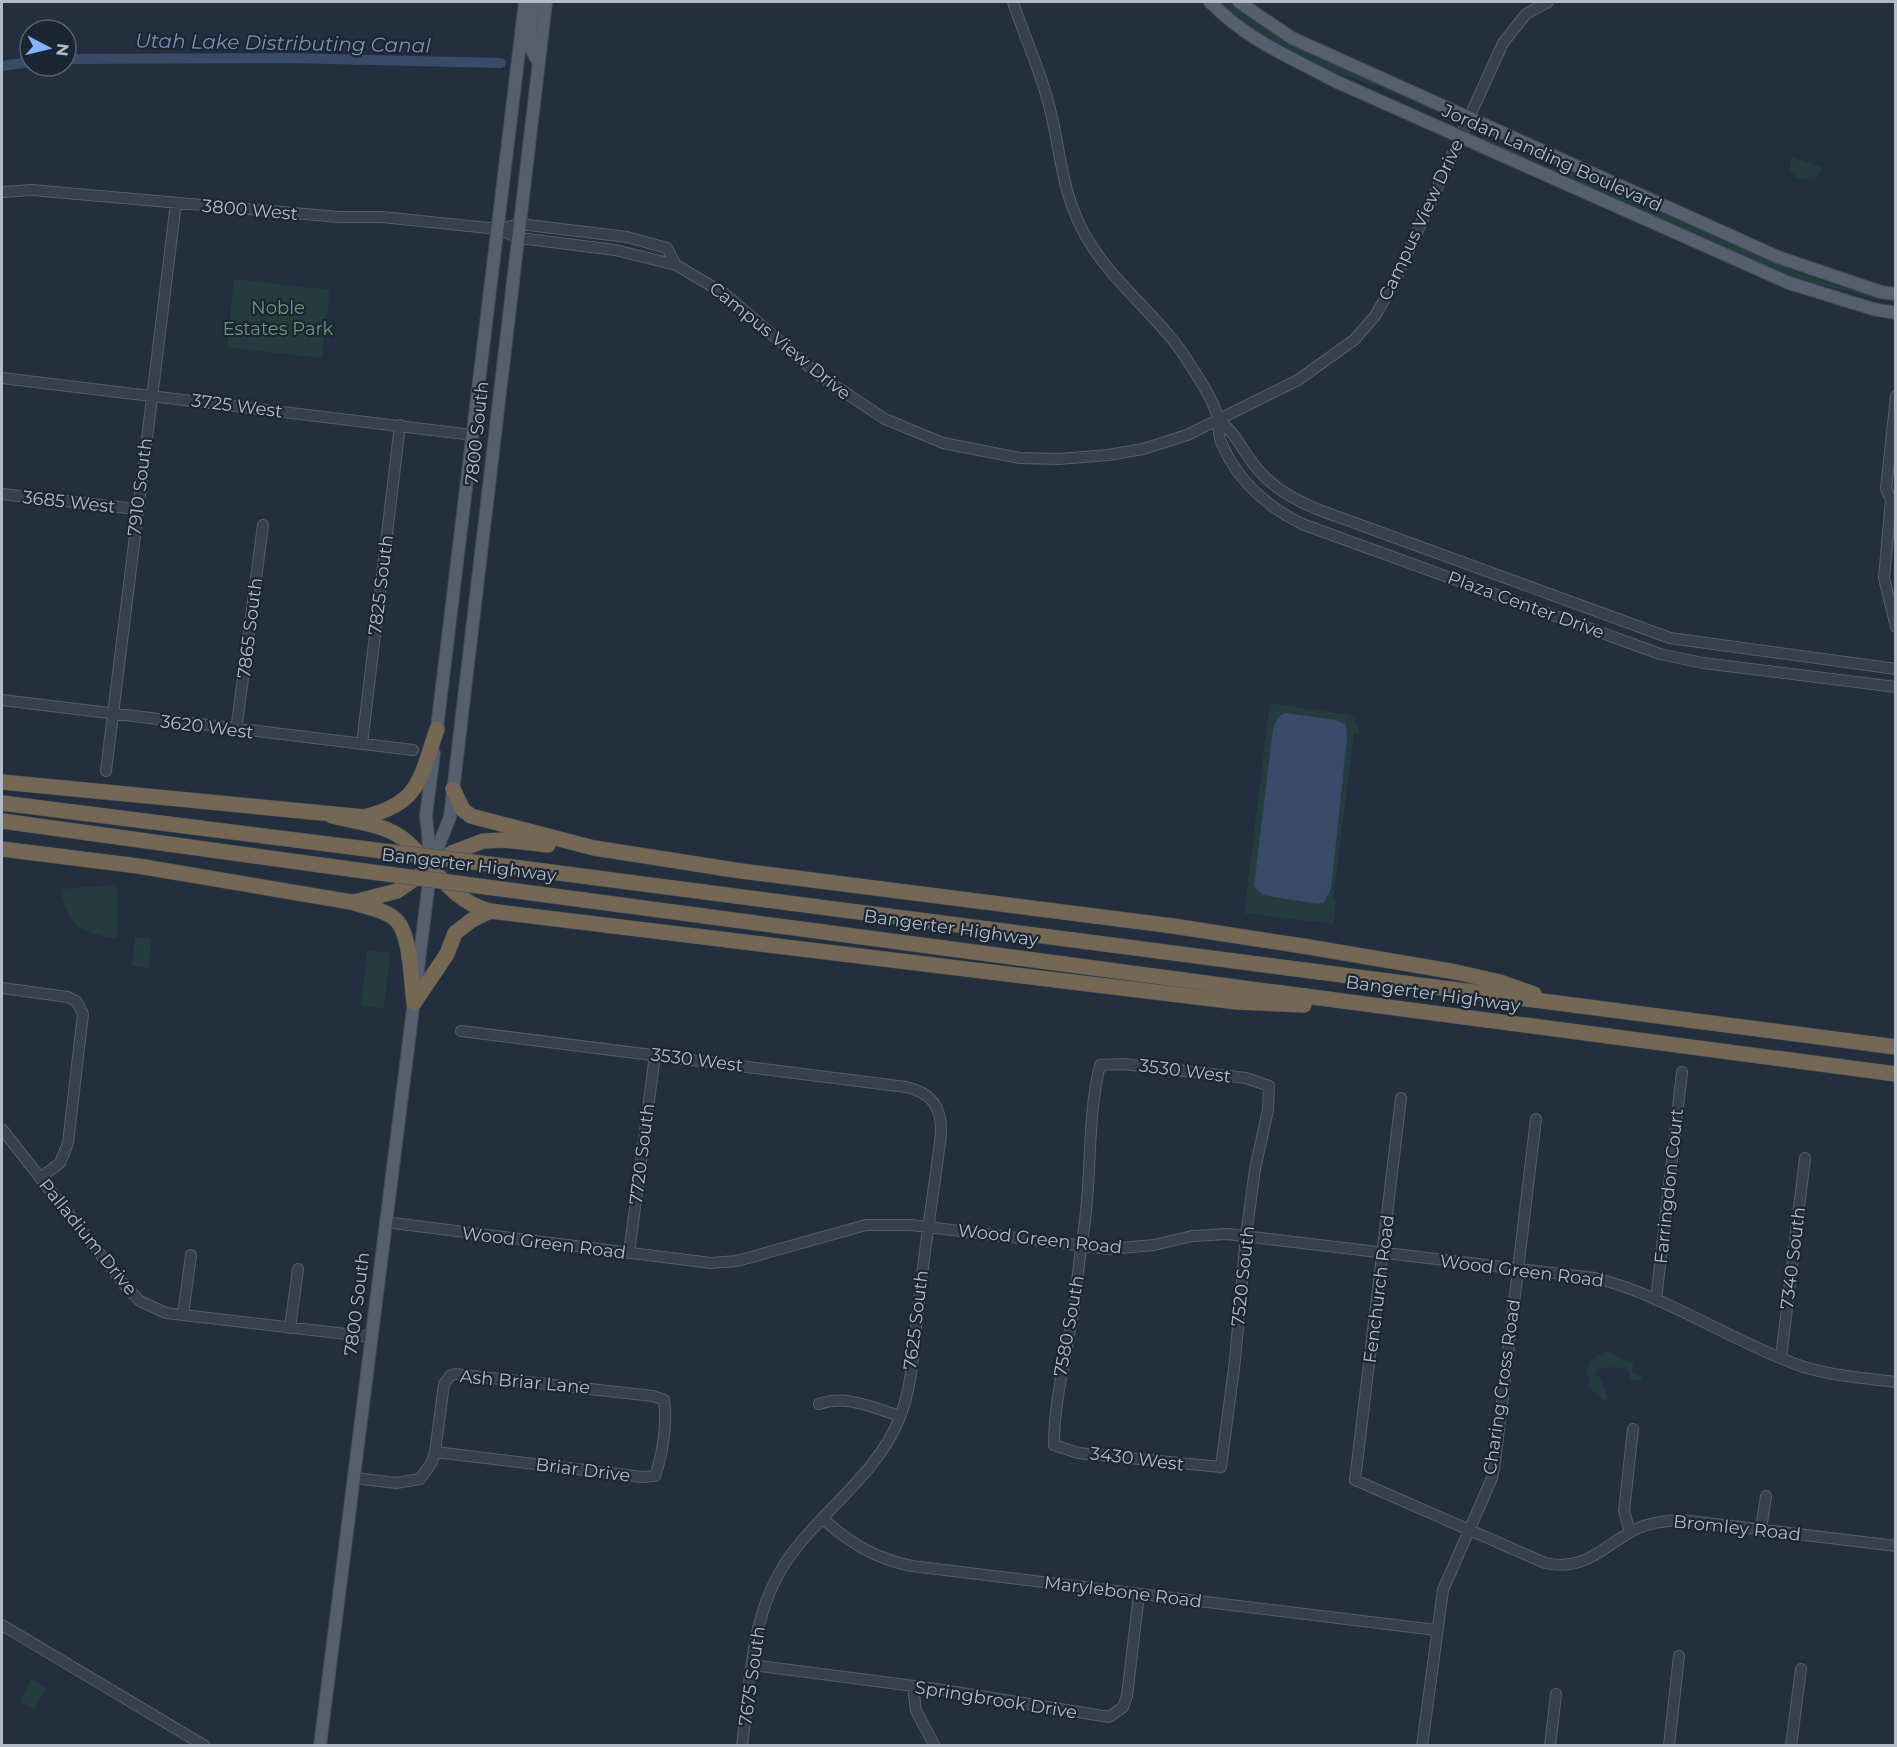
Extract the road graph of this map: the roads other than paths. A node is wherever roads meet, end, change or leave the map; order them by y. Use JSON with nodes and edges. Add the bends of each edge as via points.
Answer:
{"nodes":[{"id":1,"x":525,"y":2,"type":"edge"},
{"id":2,"x":534,"y":2,"type":"edge"},
{"id":3,"x":546,"y":2,"type":"edge"},
{"id":4,"x":1013,"y":2,"type":"edge"},
{"id":5,"x":1210,"y":2,"type":"edge"},
{"id":6,"x":1239,"y":2,"type":"edge"},
{"id":7,"x":1548,"y":2,"type":"edge"},
{"id":8,"x":1534,"y":5,"type":"edge"},
{"id":9,"x":539,"y":62,"type":"junction"},
{"id":10,"x":1468,"y":118,"type":"junction"},
{"id":11,"x":1460,"y":136,"type":"junction"},
{"id":12,"x":2,"y":192,"type":"edge"},
{"id":13,"x":176,"y":203,"type":"junction"},
{"id":14,"x":520,"y":224,"type":"junction"},
{"id":15,"x":498,"y":230,"type":"junction"},
{"id":16,"x":519,"y":238,"type":"junction"},
{"id":17,"x":676,"y":265,"type":"junction"},
{"id":18,"x":1896,"y":294,"type":"edge"},
{"id":19,"x":1896,"y":313,"type":"edge"},
{"id":20,"x":2,"y":378,"type":"edge"},
{"id":21,"x":151,"y":396,"type":"junction"},
{"id":22,"x":1896,"y":396,"type":"edge"},
{"id":23,"x":1218,"y":418,"type":"junction"},
{"id":24,"x":400,"y":425,"type":"junction"},
{"id":25,"x":473,"y":435,"type":"junction"},
{"id":26,"x":2,"y":494,"type":"edge"},
{"id":27,"x":1893,"y":496,"type":"edge"},
{"id":28,"x":136,"y":509,"type":"junction"},
{"id":29,"x":263,"y":525,"type":"dead end"},
{"id":30,"x":1896,"y":627,"type":"edge"},
{"id":31,"x":1896,"y":669,"type":"edge"},
{"id":32,"x":1896,"y":687,"type":"edge"},
{"id":33,"x":2,"y":700,"type":"edge"},
{"id":34,"x":113,"y":715,"type":"junction"},
{"id":35,"x":437,"y":729,"type":"junction"},
{"id":36,"x":236,"y":730,"type":"junction"},
{"id":37,"x":362,"y":744,"type":"junction"},
{"id":38,"x":413,"y":750,"type":"dead end"},
{"id":39,"x":106,"y":771,"type":"dead end"},
{"id":40,"x":2,"y":782,"type":"edge"},
{"id":41,"x":453,"y":789,"type":"junction"},
{"id":42,"x":2,"y":803,"type":"edge"},
{"id":43,"x":332,"y":816,"type":"junction"},
{"id":44,"x":2,"y":821,"type":"edge"},
{"id":45,"x":594,"y":848,"type":"junction"},
{"id":46,"x":2,"y":849,"type":"edge"},
{"id":47,"x":431,"y":866,"type":"junction"},
{"id":48,"x":351,"y":902,"type":"junction"},
{"id":49,"x":490,"y":911,"type":"junction"},
{"id":50,"x":2,"y":988,"type":"edge"},
{"id":51,"x":414,"y":1003,"type":"junction"},
{"id":52,"x":1566,"y":1005,"type":"junction"},
{"id":53,"x":1397,"y":1009,"type":"junction"},
{"id":54,"x":461,"y":1030,"type":"dead end"},
{"id":55,"x":1896,"y":1047,"type":"edge"},
{"id":56,"x":655,"y":1055,"type":"junction"},
{"id":57,"x":1100,"y":1065,"type":"joint"},
{"id":58,"x":1682,"y":1072,"type":"dead end"},
{"id":59,"x":1896,"y":1074,"type":"edge"},
{"id":60,"x":1269,"y":1086,"type":"joint"},
{"id":61,"x":932,"y":1097,"type":"joint"},
{"id":62,"x":1401,"y":1098,"type":"dead end"},
{"id":63,"x":1536,"y":1119,"type":"dead end"},
{"id":64,"x":2,"y":1129,"type":"edge"},
{"id":65,"x":1805,"y":1158,"type":"dead end"},
{"id":66,"x":40,"y":1179,"type":"junction"},
{"id":67,"x":385,"y":1222,"type":"junction"},
{"id":68,"x":928,"y":1228,"type":"junction"},
{"id":69,"x":1245,"y":1236,"type":"junction"},
{"id":70,"x":1081,"y":1246,"type":"junction"},
{"id":71,"x":629,"y":1253,"type":"junction"},
{"id":72,"x":1383,"y":1254,"type":"junction"},
{"id":73,"x":191,"y":1255,"type":"dead end"},
{"id":74,"x":298,"y":1269,"type":"dead end"},
{"id":75,"x":1518,"y":1269,"type":"junction"},
{"id":76,"x":1656,"y":1300,"type":"junction"},
{"id":77,"x":183,"y":1315,"type":"junction"},
{"id":78,"x":290,"y":1328,"type":"junction"},
{"id":79,"x":372,"y":1337,"type":"junction"},
{"id":80,"x":1781,"y":1358,"type":"junction"},
{"id":81,"x":1896,"y":1382,"type":"edge"},
{"id":82,"x":664,"y":1400,"type":"joint"},
{"id":83,"x":819,"y":1404,"type":"dead end"},
{"id":84,"x":900,"y":1416,"type":"junction"},
{"id":85,"x":1633,"y":1428,"type":"dead end"},
{"id":86,"x":1054,"y":1446,"type":"joint"},
{"id":87,"x":435,"y":1452,"type":"junction"},
{"id":88,"x":1221,"y":1467,"type":"joint"},
{"id":89,"x":355,"y":1478,"type":"junction"},
{"id":90,"x":1355,"y":1480,"type":"joint"},
{"id":91,"x":1766,"y":1496,"type":"dead end"},
{"id":92,"x":824,"y":1519,"type":"junction"},
{"id":93,"x":1468,"y":1529,"type":"junction"},
{"id":94,"x":1761,"y":1529,"type":"junction"},
{"id":95,"x":1630,"y":1532,"type":"junction"},
{"id":96,"x":1895,"y":1542,"type":"edge"},
{"id":97,"x":1139,"y":1594,"type":"junction"},
{"id":98,"x":2,"y":1625,"type":"edge"},
{"id":99,"x":1436,"y":1630,"type":"junction"},
{"id":100,"x":1679,"y":1656,"type":"dead end"},
{"id":101,"x":752,"y":1665,"type":"junction"},
{"id":102,"x":1801,"y":1669,"type":"dead end"},
{"id":103,"x":913,"y":1686,"type":"junction"},
{"id":104,"x":1556,"y":1695,"type":"dead end"},
{"id":105,"x":205,"y":1746,"type":"edge"},
{"id":106,"x":320,"y":1746,"type":"edge"},
{"id":107,"x":742,"y":1746,"type":"edge"},
{"id":108,"x":935,"y":1746,"type":"edge"},
{"id":109,"x":1422,"y":1746,"type":"edge"},
{"id":110,"x":1550,"y":1746,"type":"edge"},
{"id":111,"x":1669,"y":1746,"type":"edge"},
{"id":112,"x":1791,"y":1746,"type":"edge"}],
"edges":[{"from":1,"to":15,"type":"main road","name":"7800 South"},
{"from":2,"to":9,"type":"main road","via":[[529,38],[532,55]]},
{"from":3,"to":9,"type":"main road","name":"7800 South"},
{"from":4,"to":23,"type":"street","name":"Plaza Center Drive","via":[[1049,105],[1063,182],[1080,226],[1119,284],[1181,351]]},
{"from":5,"to":11,"type":"main road","name":"Jordan Landing Boulevard","via":[[1270,49]]},
{"from":6,"to":10,"type":"main road","name":"Jordan Landing Boulevard","via":[[1292,38]]},
{"from":7,"to":8,"type":"street","name":"Campus View Drive"},
{"from":8,"to":10,"type":"street","name":"Campus View Drive","via":[[1507,35]]},
{"from":9,"to":14,"type":"main road","name":"7800 South"},
{"from":10,"to":11,"type":"street","name":"Campus View Drive"},
{"from":10,"to":18,"type":"main road","name":"Jordan Landing Boulevard","via":[[1778,257]]},
{"from":11,"to":19,"type":"main road","name":"Jordan Landing Boulevard","via":[[1789,284]]},
{"from":11,"to":23,"type":"street","name":"Campus View Drive","via":[[1395,281],[1375,316],[1354,340],[1298,380]]},
{"from":12,"to":13,"type":"street","name":"3800 West","via":[[32,190]]},
{"from":13,"to":15,"type":"street","name":"3800 West","via":[[382,217]]},
{"from":13,"to":21,"type":"street","name":"7910 South"},
{"from":14,"to":15,"type":"street"},
{"from":14,"to":16,"type":"main road","name":"7800 South"},
{"from":14,"to":17,"type":"street","via":[[644,240],[667,248]]},
{"from":15,"to":16,"type":"street","name":"Campus View Drive"},
{"from":15,"to":25,"type":"main road","name":"7800 South"},
{"from":16,"to":17,"type":"street","name":"Campus View Drive","via":[[615,250]]},
{"from":16,"to":41,"type":"main road","name":"7800 South"},
{"from":17,"to":23,"type":"street","name":"Campus View Drive","via":[[725,294],[849,398],[907,430],[943,443],[1020,458],[1081,458],[1131,452],[1168,442]]},
{"from":20,"to":21,"type":"street","name":"3725 West"},
{"from":21,"to":24,"type":"street","name":"3725 West"},
{"from":21,"to":28,"type":"street","name":"7910 South"},
{"from":22,"to":27,"type":"street","via":[[1886,489]]},
{"from":23,"to":31,"type":"street","name":"Plaza Center Drive","via":[[1234,432],[1246,455],[1278,489],[1310,507],[1355,524],[1670,638]]},
{"from":23,"to":32,"type":"street","name":"Plaza Center Drive","via":[[1219,439],[1243,479],[1270,506],[1302,524],[1660,654]]},
{"from":24,"to":25,"type":"street","name":"3725 West"},
{"from":24,"to":37,"type":"street","name":"7825 South"},
{"from":25,"to":35,"type":"main road","name":"7800 South"},
{"from":26,"to":28,"type":"street","name":"3685 West"},
{"from":27,"to":30,"type":"street","via":[[1884,578]]},
{"from":28,"to":34,"type":"street","name":"7910 South"},
{"from":29,"to":36,"type":"street","name":"7865 South"},
{"from":33,"to":34,"type":"street","name":"3620 West"},
{"from":34,"to":36,"type":"street","name":"3620 West"},
{"from":34,"to":39,"type":"street","name":"7910 South"},
{"from":35,"to":43,"type":"highway","via":[[418,786],[406,799],[390,811],[364,817]]},
{"from":35,"to":47,"type":"main road","name":"7800 South","via":[[426,815]]},
{"from":36,"to":37,"type":"street","name":"3620 West"},
{"from":37,"to":38,"type":"street","name":"3620 West"},
{"from":40,"to":43,"type":"highway"},
{"from":41,"to":45,"type":"highway","via":[[463,810],[471,816]]},
{"from":41,"to":47,"type":"main road","name":"7800 South","via":[[450,817]]},
{"from":42,"to":52,"type":"highway","name":"Bangerter Highway","bridge":true},
{"from":43,"to":47,"type":"highway","via":[[389,830]]},
{"from":44,"to":53,"type":"highway","name":"Bangerter Highway","bridge":true},
{"from":45,"to":47,"type":"highway","via":[[483,841]]},
{"from":45,"to":52,"type":"highway","via":[[1321,949],[1500,982]]},
{"from":46,"to":48,"type":"highway","via":[[138,866]]},
{"from":47,"to":48,"type":"highway","via":[[397,891]]},
{"from":47,"to":49,"type":"highway","via":[[460,898]]},
{"from":47,"to":51,"type":"main road","name":"7800 South"},
{"from":48,"to":51,"type":"highway","via":[[388,914],[404,929]]},
{"from":49,"to":51,"type":"highway","via":[[455,933],[447,954]]},
{"from":49,"to":53,"type":"highway","via":[[1237,1002]]},
{"from":50,"to":66,"type":"street","via":[[59,994],[77,1002],[83,1018],[69,1143],[60,1163]]},
{"from":51,"to":67,"type":"main road","name":"7800 South"},
{"from":52,"to":55,"type":"highway","name":"Bangerter Highway"},
{"from":53,"to":59,"type":"highway","name":"Bangerter Highway"},
{"from":54,"to":56,"type":"street","name":"3530 West"},
{"from":56,"to":61,"type":"street","name":"3530 West","via":[[906,1087]]},
{"from":56,"to":71,"type":"street","name":"7720 South"},
{"from":57,"to":60,"type":"street","name":"3530 West","via":[[1123,1064],[1246,1078]]},
{"from":57,"to":70,"type":"street","name":"7580 South","via":[[1091,1116],[1089,1186]]},
{"from":58,"to":76,"type":"street","name":"Farringdon Court"},
{"from":60,"to":69,"type":"street","name":"7520 South"},
{"from":61,"to":68,"type":"street","name":"7625 South","via":[[941,1121]]},
{"from":62,"to":72,"type":"street","name":"Fenchurch Road"},
{"from":63,"to":75,"type":"street","name":"Charing Cross Road"},
{"from":64,"to":66,"type":"street","name":"Palladium Drive"},
{"from":65,"to":80,"type":"street","name":"7340 South"},
{"from":66,"to":77,"type":"street","name":"Palladium Drive","via":[[133,1295],[157,1310]]},
{"from":67,"to":71,"type":"street","name":"Wood Green Road"},
{"from":67,"to":79,"type":"main road","name":"7800 South"},
{"from":68,"to":70,"type":"street","name":"Wood Green Road"},
{"from":68,"to":71,"type":"street","name":"Wood Green Road","via":[[866,1225],[736,1261],[711,1263]]},
{"from":68,"to":84,"type":"street","name":"7625 South","via":[[912,1361]]},
{"from":69,"to":70,"type":"street","name":"Wood Green Road","via":[[1208,1234],[1128,1249]]},
{"from":69,"to":72,"type":"street","name":"Wood Green Road"},
{"from":69,"to":88,"type":"street","name":"7520 South"},
{"from":70,"to":86,"type":"street","name":"7580 South","via":[[1057,1398]]},
{"from":72,"to":75,"type":"street","name":"Wood Green Road"},
{"from":72,"to":90,"type":"street","name":"Fenchurch Road"},
{"from":73,"to":77,"type":"street"},
{"from":74,"to":78,"type":"street"},
{"from":75,"to":76,"type":"street","name":"Wood Green Road","via":[[1595,1278]]},
{"from":75,"to":93,"type":"street","name":"Charing Cross Road","via":[[1492,1478]]},
{"from":76,"to":80,"type":"street","name":"Wood Green Road"},
{"from":77,"to":78,"type":"street","name":"Palladium Drive"},
{"from":78,"to":79,"type":"street","name":"Palladium Drive"},
{"from":79,"to":89,"type":"main road","name":"7800 South"},
{"from":80,"to":81,"type":"street","name":"Wood Green Road","via":[[1823,1372]]},
{"from":82,"to":87,"type":"street","name":"Ash Briar Lane","via":[[455,1374],[446,1379],[442,1390]]},
{"from":82,"to":87,"type":"street","name":"Briar Drive","via":[[666,1413],[655,1476]]},
{"from":83,"to":84,"type":"street","via":[[848,1400]]},
{"from":84,"to":92,"type":"street","name":"7625 South","via":[[868,1469]]},
{"from":85,"to":95,"type":"street","via":[[1624,1511]]},
{"from":86,"to":88,"type":"street","name":"3430 West"},
{"from":87,"to":89,"type":"street","name":"Ash Briar Lane","via":[[426,1473],[412,1483]]},
{"from":89,"to":106,"type":"main road","name":"7800 South"},
{"from":90,"to":93,"type":"street","name":"Bromley Road"},
{"from":91,"to":94,"type":"street"},
{"from":92,"to":97,"type":"street","name":"Marylebone Road","via":[[854,1544],[894,1562]]},
{"from":92,"to":101,"type":"street","name":"7675 South","via":[[786,1562],[772,1586],[760,1620]]},
{"from":93,"to":95,"type":"street","name":"Bromley Road","via":[[1545,1563],[1568,1566],[1586,1560]]},
{"from":93,"to":99,"type":"street","name":"Charing Cross Road","via":[[1443,1590]]},
{"from":94,"to":95,"type":"street","name":"Bromley Road","via":[[1682,1520],[1648,1524]]},
{"from":94,"to":96,"type":"street","name":"Bromley Road"},
{"from":97,"to":99,"type":"street","name":"Marylebone Road"},
{"from":97,"to":103,"type":"street","name":"Springbrook Drive","via":[[1127,1696],[1123,1707],[1109,1717]]},
{"from":98,"to":105,"type":"street"},
{"from":99,"to":109,"type":"street","name":"Charing Cross Road"},
{"from":100,"to":111,"type":"street"},
{"from":101,"to":103,"type":"street","name":"Springbrook Drive"},
{"from":101,"to":107,"type":"street","name":"7675 South"},
{"from":102,"to":112,"type":"street"},
{"from":103,"to":108,"type":"street","via":[[916,1711]]},
{"from":104,"to":110,"type":"street"}]}
